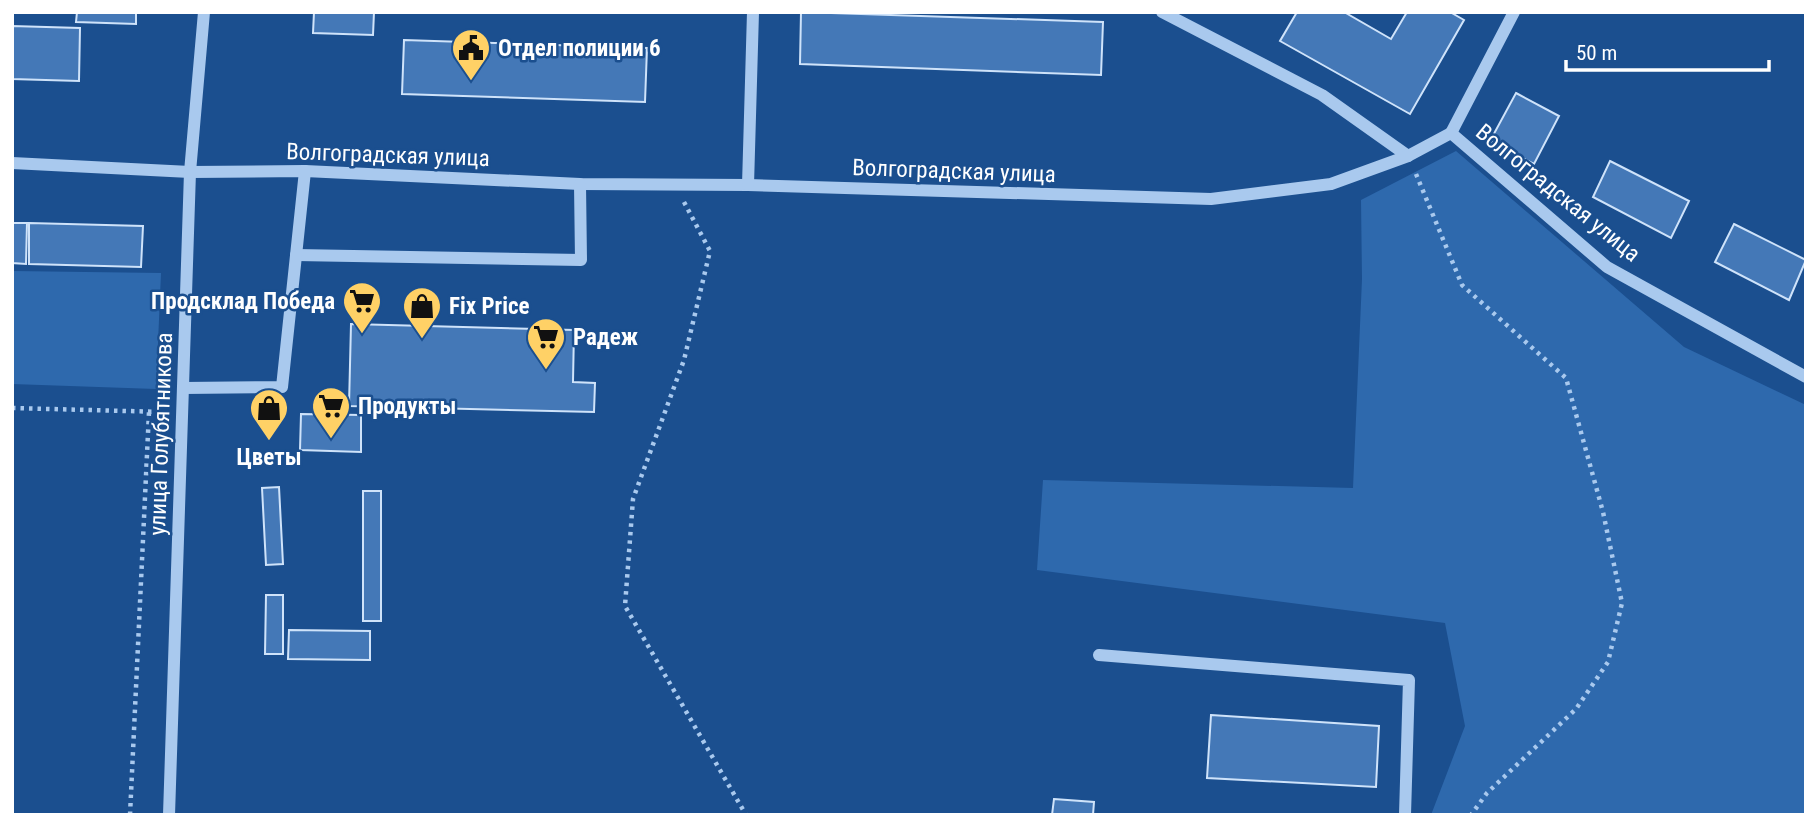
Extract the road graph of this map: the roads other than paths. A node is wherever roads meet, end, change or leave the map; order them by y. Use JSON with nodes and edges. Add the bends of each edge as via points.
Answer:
{"nodes":[{"id":1,"x":204,"y":12,"type":"edge"},
{"id":2,"x":753,"y":12,"type":"edge"},
{"id":3,"x":1162,"y":12,"type":"edge"},
{"id":4,"x":1514,"y":12,"type":"edge"},
{"id":5,"x":1451,"y":133,"type":"junction"},
{"id":6,"x":1408,"y":156,"type":"junction"},
{"id":7,"x":12,"y":163,"type":"edge"},
{"id":8,"x":305,"y":171,"type":"junction"},
{"id":9,"x":190,"y":172,"type":"junction"},
{"id":10,"x":580,"y":184,"type":"junction"},
{"id":11,"x":748,"y":186,"type":"junction"},
{"id":12,"x":296,"y":255,"type":"junction"},
{"id":13,"x":1806,"y":377,"type":"edge"},
{"id":14,"x":183,"y":388,"type":"junction"},
{"id":15,"x":1100,"y":655,"type":"dead end"},
{"id":16,"x":169,"y":815,"type":"edge"},
{"id":17,"x":1405,"y":815,"type":"edge"}],
"edges":[{"from":1,"to":9,"type":"street","name":"улица Голубятникова"},
{"from":2,"to":11,"type":"street"},
{"from":3,"to":6,"type":"street","via":[[1322,95]]},
{"from":4,"to":5,"type":"street"},
{"from":5,"to":6,"type":"street","name":"Волгоградская улица"},
{"from":5,"to":13,"type":"street","name":"Волгоградская улица","via":[[1607,267]]},
{"from":6,"to":11,"type":"street","name":"Волгоградская улица","via":[[1331,184],[1210,199]]},
{"from":7,"to":9,"type":"street","name":"Волгоградская улица"},
{"from":8,"to":9,"type":"street","name":"Волгоградская улица"},
{"from":8,"to":10,"type":"street","name":"Волгоградская улица"},
{"from":8,"to":12,"type":"street"},
{"from":9,"to":14,"type":"street","name":"улица Голубятникова"},
{"from":10,"to":11,"type":"street","name":"Волгоградская улица"},
{"from":10,"to":12,"type":"street","via":[[582,260]]},
{"from":12,"to":14,"type":"street","via":[[282,387]]},
{"from":14,"to":16,"type":"street","name":"улица Голубятникова"},
{"from":15,"to":17,"type":"street","via":[[1409,680]]}]}
